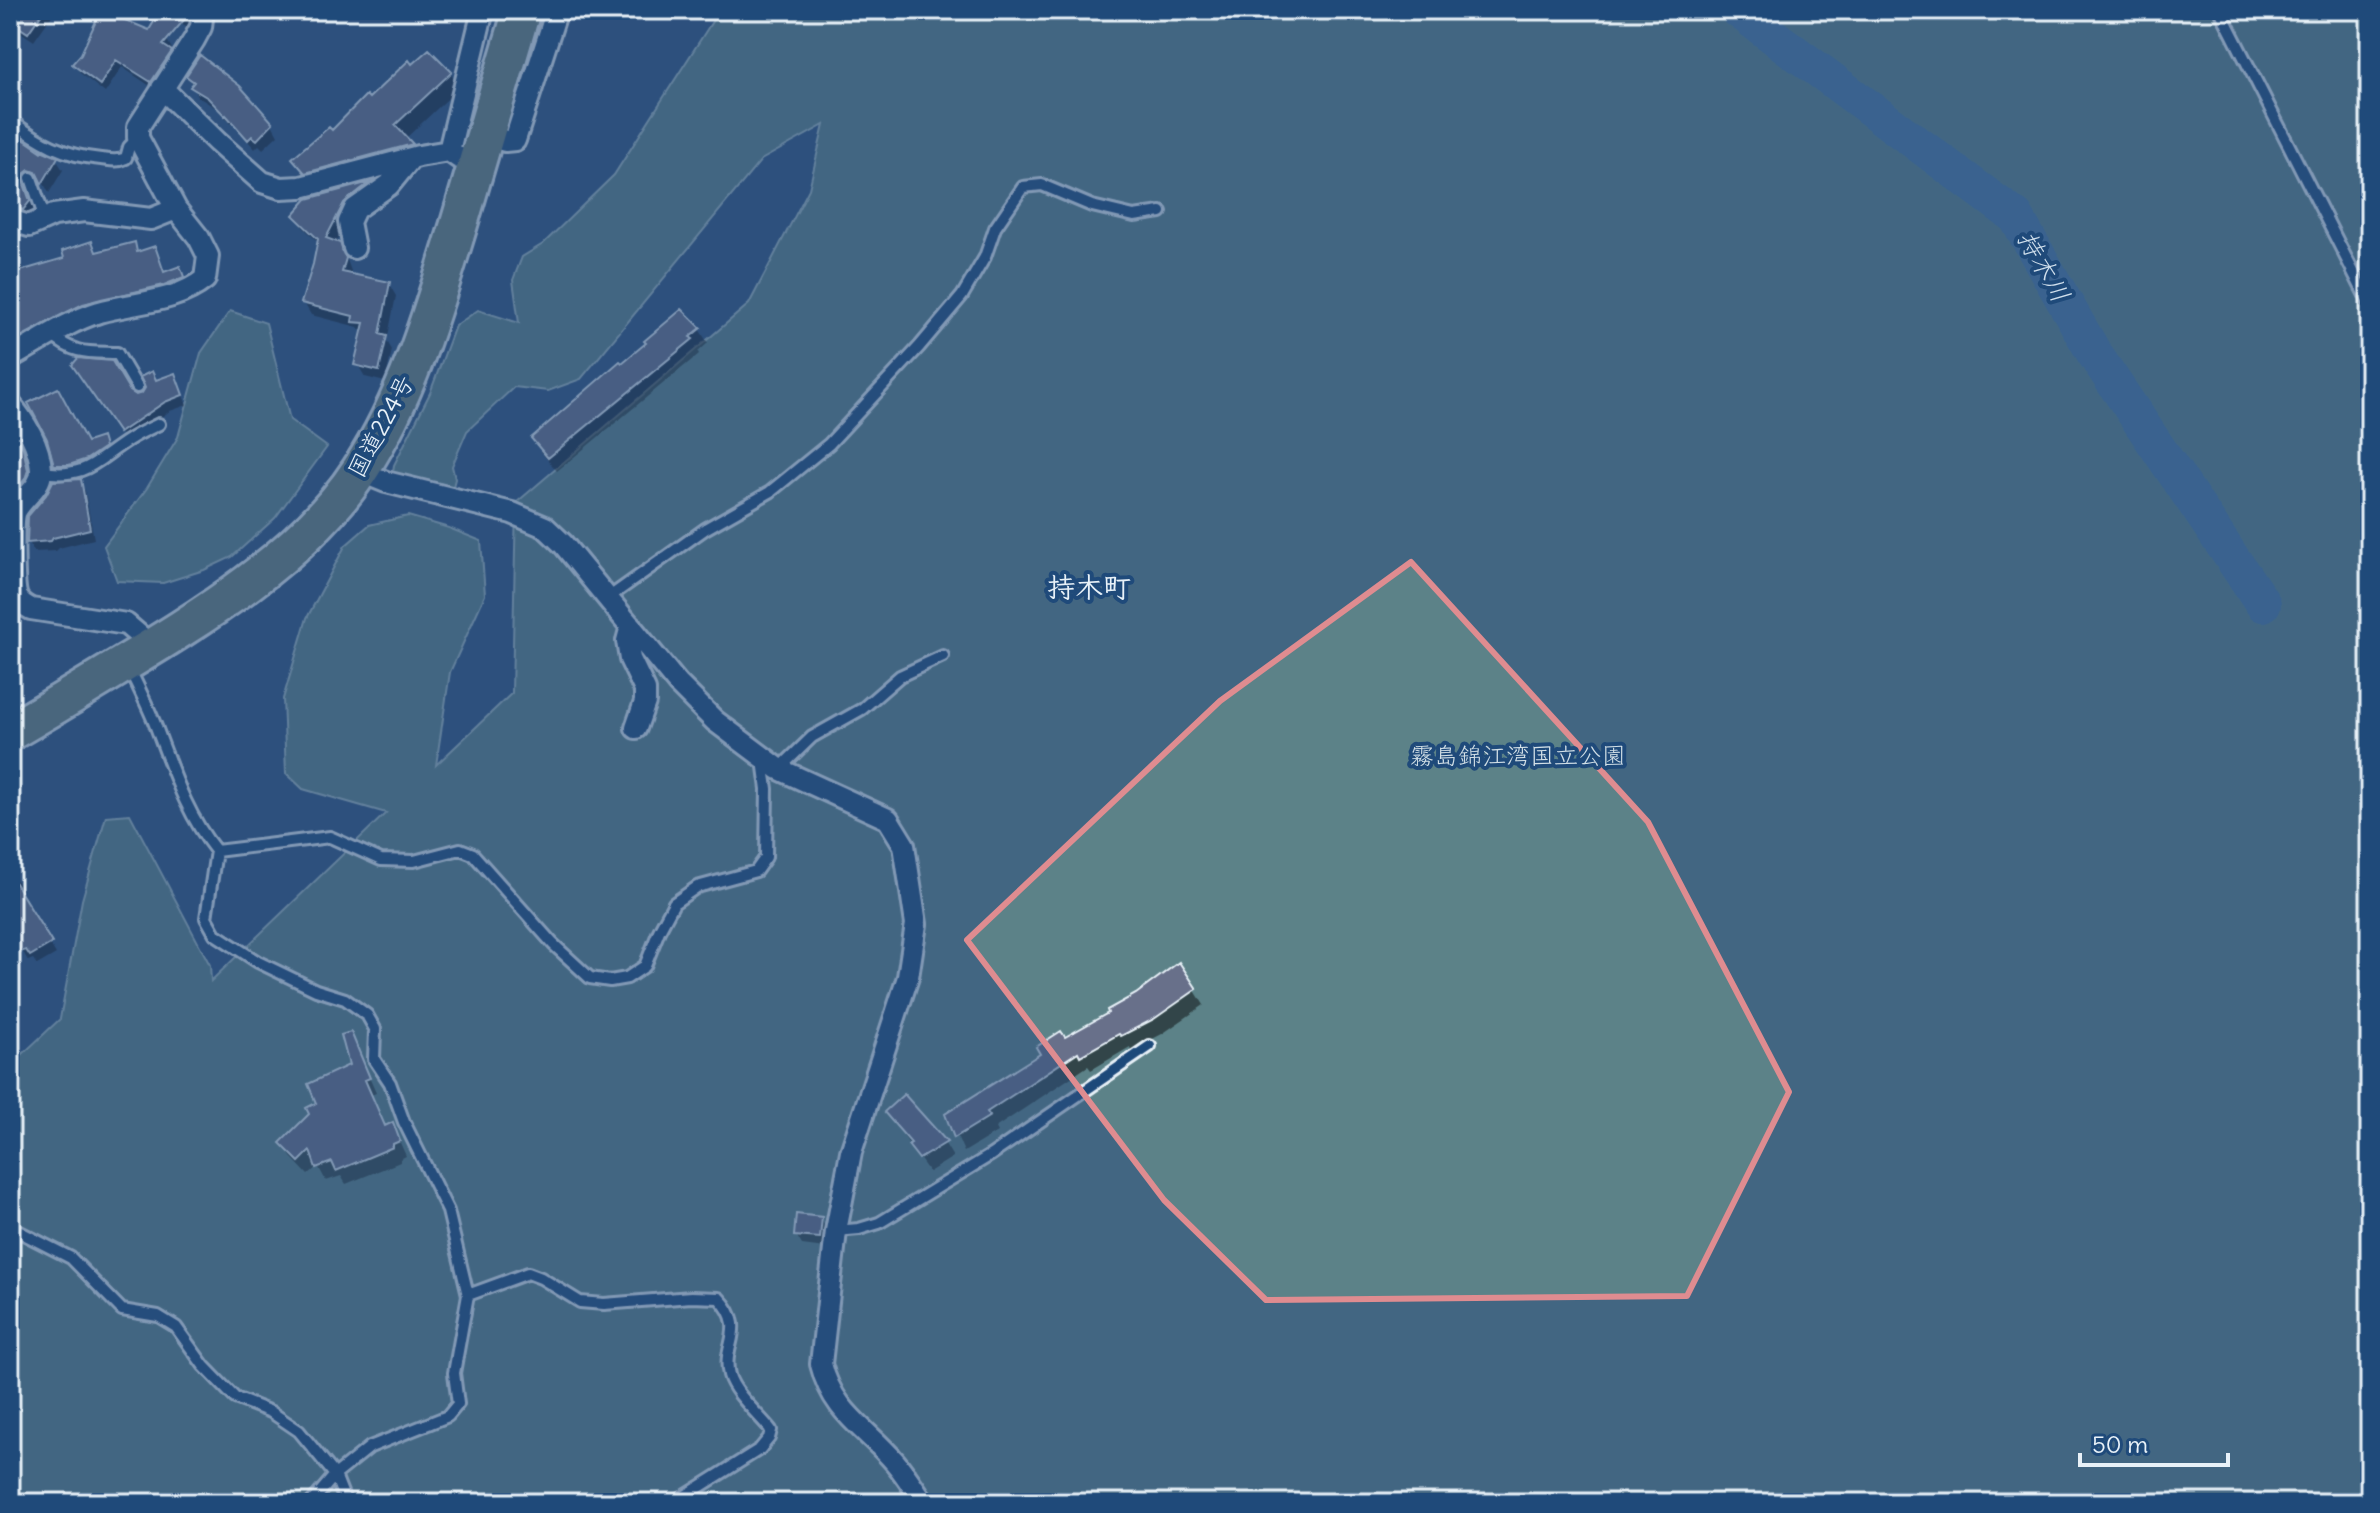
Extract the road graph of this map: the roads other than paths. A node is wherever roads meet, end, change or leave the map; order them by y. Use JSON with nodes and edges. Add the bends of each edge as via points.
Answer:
{"nodes":[{"id":1,"x":203,"y":10,"type":"edge"},
{"id":2,"x":483,"y":10,"type":"edge"},
{"id":3,"x":522,"y":10,"type":"edge"},
{"id":4,"x":557,"y":10,"type":"edge"},
{"id":5,"x":2220,"y":10,"type":"edge"},
{"id":6,"x":162,"y":88,"type":"junction"},
{"id":7,"x":10,"y":120,"type":"edge"},
{"id":8,"x":485,"y":135,"type":"junction"},
{"id":9,"x":138,"y":138,"type":"junction"},
{"id":10,"x":411,"y":158,"type":"junction"},
{"id":11,"x":462,"y":161,"type":"junction"},
{"id":12,"x":31,"y":178,"type":"dead end"},
{"id":13,"x":176,"y":209,"type":"junction"},
{"id":14,"x":1161,"y":212,"type":"dead end"},
{"id":15,"x":45,"y":219,"type":"junction"},
{"id":16,"x":10,"y":220,"type":"edge"},
{"id":17,"x":354,"y":248,"type":"dead end"},
{"id":18,"x":2370,"y":305,"type":"edge"},
{"id":19,"x":52,"y":335,"type":"junction"},
{"id":20,"x":10,"y":358,"type":"edge"},
{"id":21,"x":137,"y":387,"type":"dead end"},
{"id":22,"x":10,"y":404,"type":"edge"},
{"id":23,"x":159,"y":424,"type":"dead end"},
{"id":24,"x":359,"y":471,"type":"junction"},
{"id":25,"x":42,"y":472,"type":"junction"},
{"id":26,"x":608,"y":598,"type":"junction"},
{"id":27,"x":631,"y":626,"type":"junction"},
{"id":28,"x":140,"y":655,"type":"junction"},
{"id":29,"x":943,"y":656,"type":"dead end"},
{"id":30,"x":636,"y":728,"type":"dead end"},
{"id":31,"x":10,"y":732,"type":"edge"},
{"id":32,"x":771,"y":763,"type":"junction"},
{"id":33,"x":216,"y":851,"type":"junction"},
{"id":34,"x":1150,"y":1046,"type":"dead end"},
{"id":35,"x":10,"y":1227,"type":"edge"},
{"id":36,"x":836,"y":1231,"type":"junction"},
{"id":37,"x":468,"y":1295,"type":"junction"},
{"id":38,"x":335,"y":1475,"type":"junction"},
{"id":39,"x":311,"y":1503,"type":"edge"},
{"id":40,"x":346,"y":1503,"type":"edge"},
{"id":41,"x":674,"y":1503,"type":"edge"},
{"id":42,"x":924,"y":1503,"type":"edge"}],
"edges":[{"from":1,"to":6,"type":"street","via":[[201,27]]},
{"from":2,"to":11,"type":"street"},
{"from":3,"to":8,"type":"highway","name":"国道224号"},
{"from":4,"to":8,"type":"street","via":[[515,140]]},
{"from":5,"to":18,"type":"lane"},
{"from":6,"to":9,"type":"street","via":[[138,127]]},
{"from":6,"to":10,"type":"street","via":[[262,182],[281,188]]},
{"from":7,"to":9,"type":"lane","via":[[51,148],[83,157],[120,161]]},
{"from":8,"to":11,"type":"highway","name":"国道224号"},
{"from":9,"to":13,"type":"street"},
{"from":10,"to":11,"type":"street"},
{"from":10,"to":17,"type":"street","via":[[389,185],[355,209],[349,222]]},
{"from":11,"to":24,"type":"highway","name":"国道224号","via":[[428,323],[399,401]]},
{"from":12,"to":15,"type":"lane"},
{"from":13,"to":15,"type":"street","via":[[151,219],[84,211]]},
{"from":13,"to":19,"type":"street","via":[[208,256],[205,279],[174,296],[72,322]]},
{"from":14,"to":26,"type":"lane","via":[[1134,216],[1042,185],[1023,187],[995,228],[962,296],[829,444],[770,492],[705,529]]},
{"from":15,"to":16,"type":"street","via":[[29,226]]},
{"from":19,"to":20,"type":"street"},
{"from":19,"to":21,"type":"lane","via":[[78,351],[117,353]]},
{"from":22,"to":25,"type":"street","via":[[23,418]]},
{"from":23,"to":25,"type":"lane","via":[[92,467]]},
{"from":24,"to":26,"type":"street","via":[[545,527]]},
{"from":24,"to":28,"type":"highway","name":"国道224号","via":[[296,543]]},
{"from":25,"to":28,"type":"street","via":[[15,512],[16,594],[22,604],[47,613],[126,624]]},
{"from":26,"to":27,"type":"street"},
{"from":27,"to":30,"type":"street","via":[[630,659],[645,690]]},
{"from":27,"to":32,"type":"street","via":[[715,721]]},
{"from":28,"to":31,"type":"highway","name":"国道224号"},
{"from":28,"to":33,"type":"lane","via":[[176,783]]},
{"from":29,"to":32,"type":"lane","via":[[900,676],[862,709]]},
{"from":32,"to":33,"type":"lane","via":[[766,857],[756,871],[697,887],[674,903],[645,966],[618,980],[590,978],[473,854],[460,849],[414,861],[381,860],[330,837]]},
{"from":32,"to":36,"type":"street","via":[[888,819],[904,845],[916,924],[908,977],[851,1152]]},
{"from":33,"to":37,"type":"lane","via":[[206,918],[215,934],[258,962],[345,999],[367,1015],[375,1029],[374,1059],[448,1211]]},
{"from":34,"to":36,"type":"lane","via":[[991,1155],[879,1223]]},
{"from":35,"to":38,"type":"lane","via":[[71,1258],[122,1310],[158,1316],[176,1327],[235,1398],[271,1412],[299,1431]]},
{"from":36,"to":42,"type":"street","via":[[821,1364],[826,1383],[841,1408],[895,1462]]},
{"from":37,"to":38,"type":"lane","via":[[454,1373],[458,1404],[448,1416],[370,1447]]},
{"from":37,"to":41,"type":"lane","via":[[528,1273],[580,1302],[719,1298],[730,1309],[734,1335],[729,1376],[771,1430],[769,1438]]},
{"from":38,"to":39,"type":"lane"},
{"from":38,"to":40,"type":"lane"}]}
